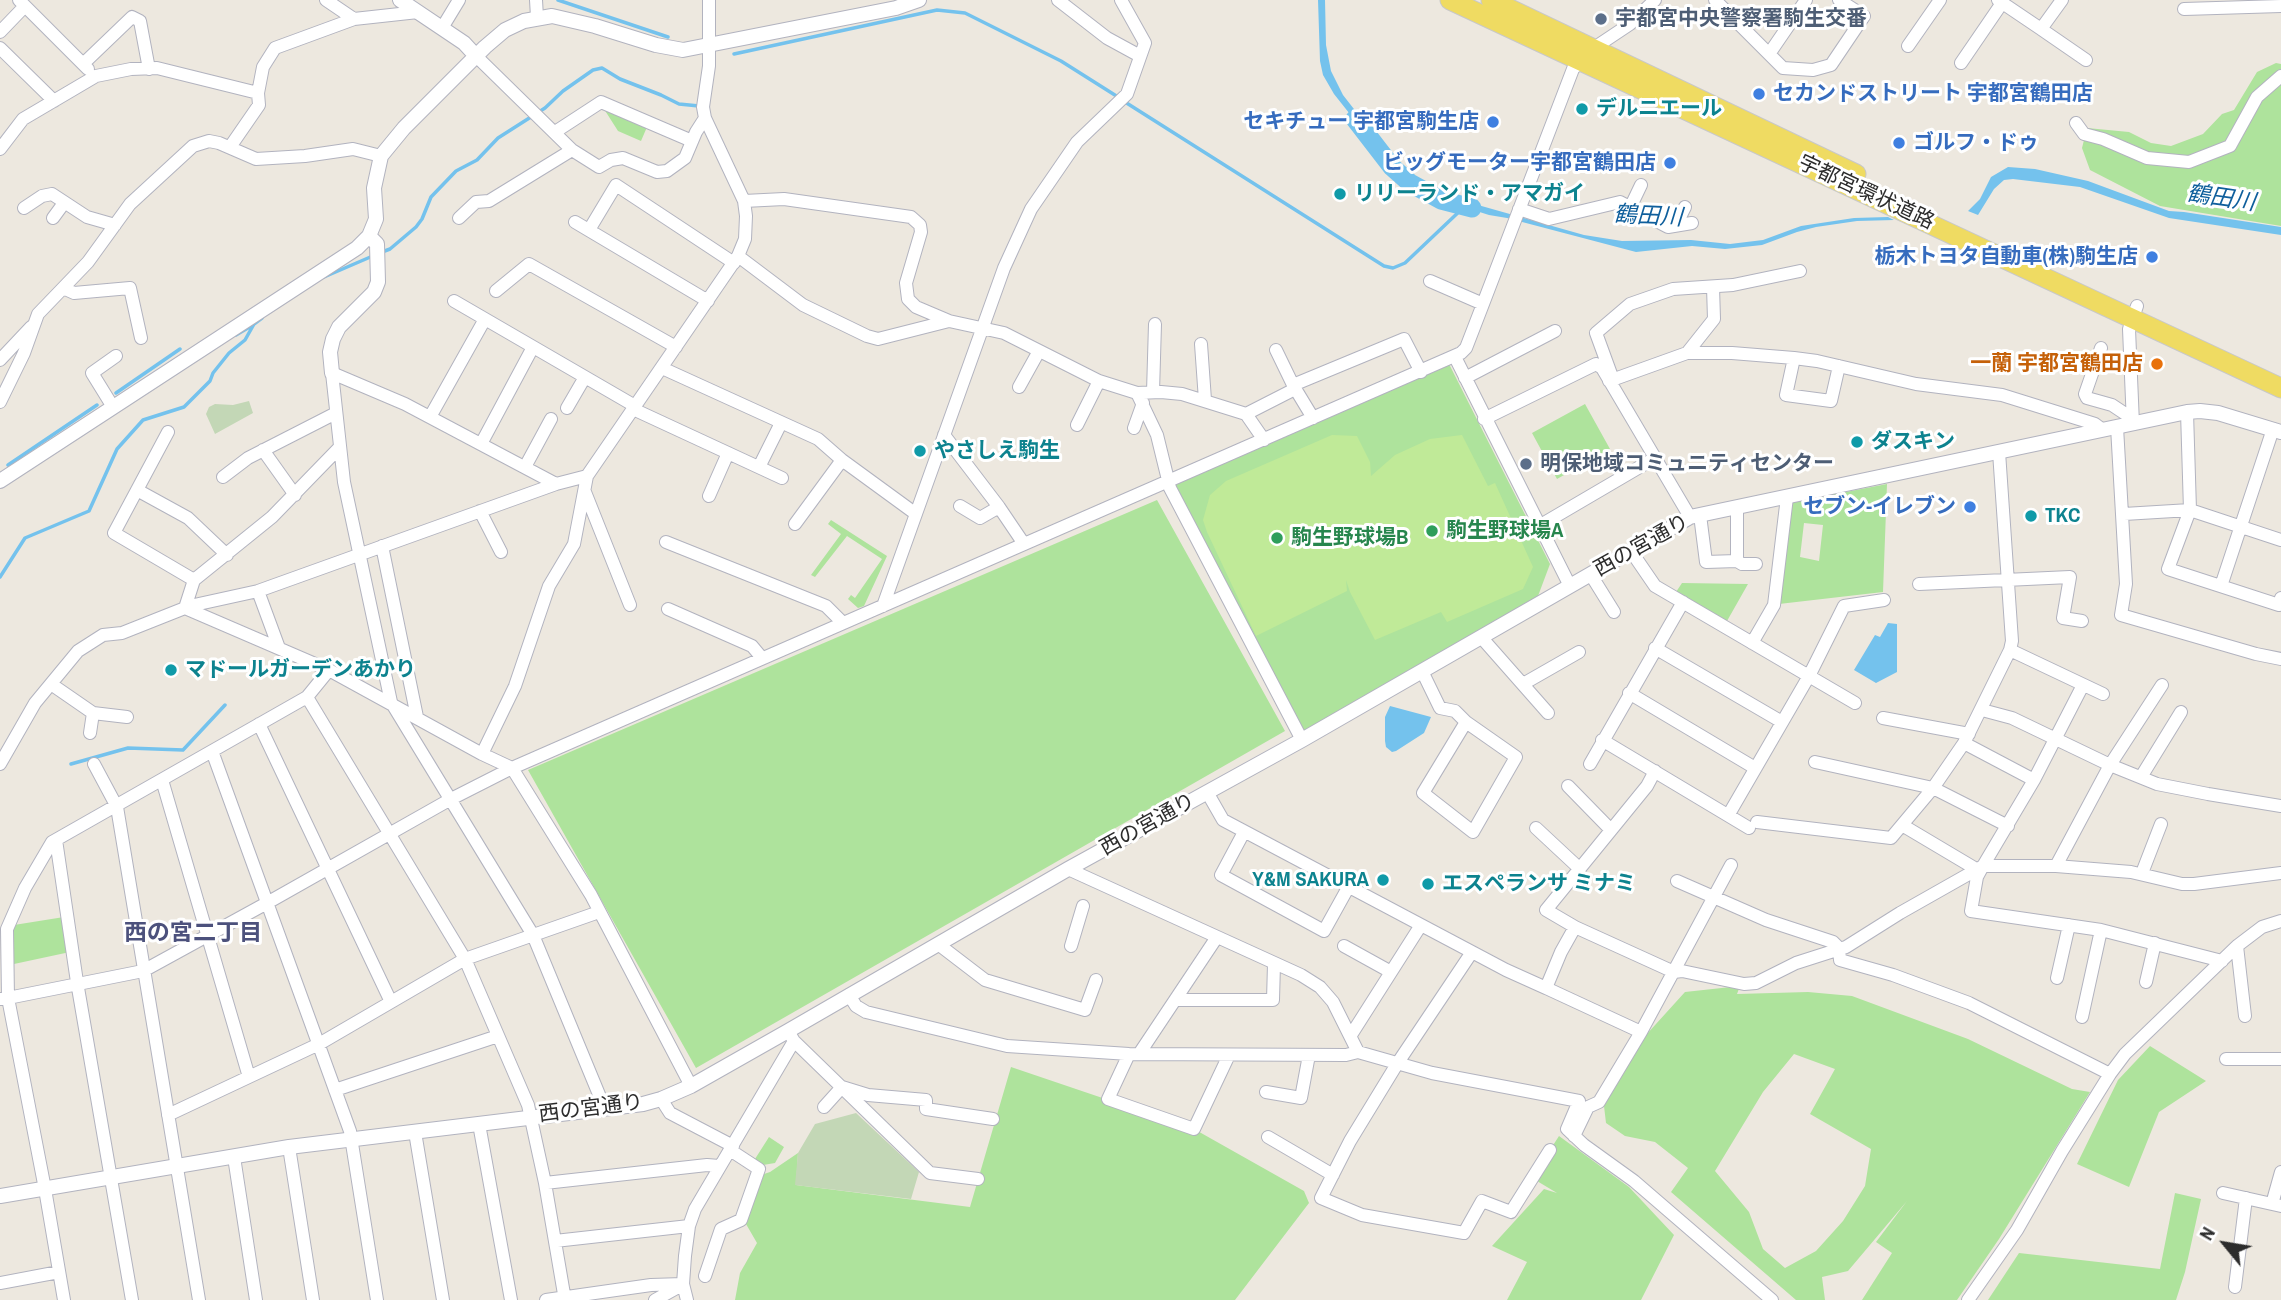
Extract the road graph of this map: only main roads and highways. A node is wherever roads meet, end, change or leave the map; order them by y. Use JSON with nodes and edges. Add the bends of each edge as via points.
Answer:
{"nodes":[{"id":1,"x":1451,"y":0,"type":"edge"},
{"id":2,"x":1490,"y":0,"type":"edge"},
{"id":3,"x":1587,"y":54,"type":"junction"},
{"id":4,"x":2279,"y":381,"type":"edge"}],
"edges":[{"from":1,"to":3,"type":"main road","name":"宇都宮環状道路"},
{"from":2,"to":3,"type":"main road","name":"宇都宮環状道路"},
{"from":3,"to":4,"type":"main road","name":"宇都宮環状道路"}]}
